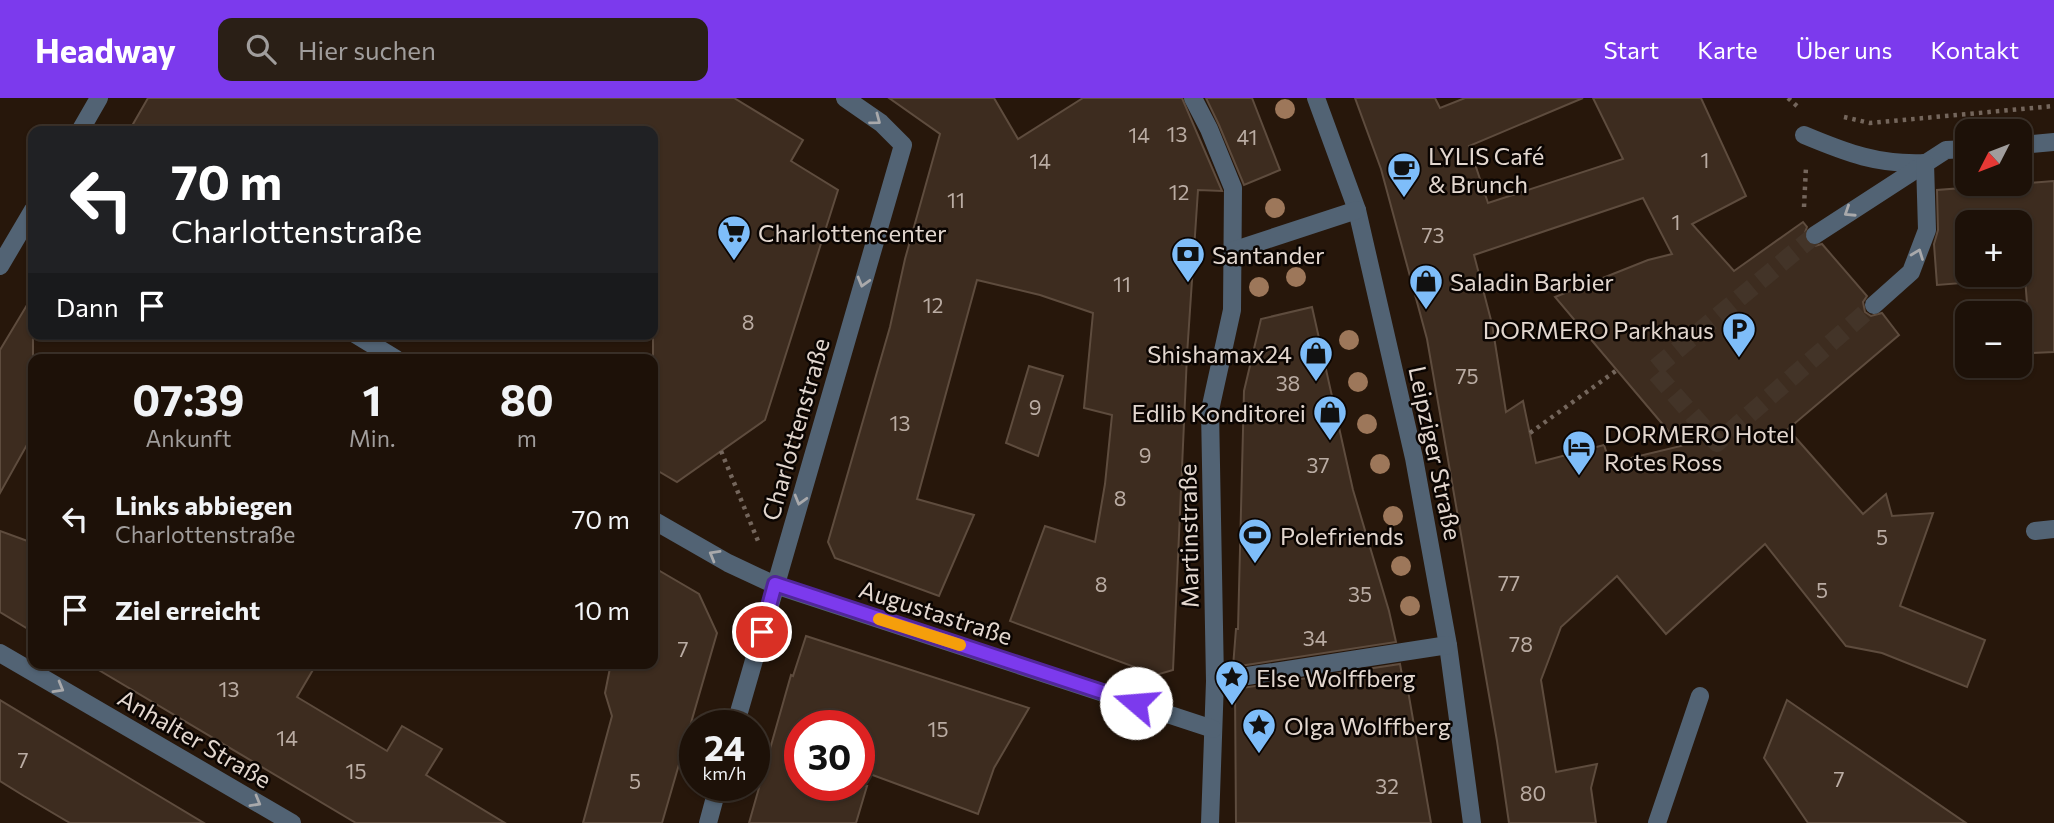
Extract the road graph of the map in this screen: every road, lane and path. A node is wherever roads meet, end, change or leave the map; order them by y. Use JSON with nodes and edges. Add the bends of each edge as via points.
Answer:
{"nodes":[{"id":1,"x":99,"y":98,"type":"edge"},
{"id":2,"x":845,"y":98,"type":"edge"},
{"id":3,"x":1193,"y":98,"type":"edge"},
{"id":4,"x":1319,"y":99,"type":"edge"},
{"id":5,"x":2054,"y":106,"type":"edge"},
{"id":6,"x":1870,"y":123,"type":"dead end"},
{"id":7,"x":83,"y":126,"type":"edge"},
{"id":8,"x":1804,"y":135,"type":"dead end"},
{"id":9,"x":2054,"y":142,"type":"edge"},
{"id":10,"x":2032,"y":144,"type":"edge"},
{"id":11,"x":1955,"y":150,"type":"edge"},
{"id":12,"x":1806,"y":160,"type":"dead end"},
{"id":13,"x":1925,"y":163,"type":"junction"},
{"id":14,"x":1357,"y":210,"type":"junction"},
{"id":15,"x":1804,"y":210,"type":"dead end"},
{"id":16,"x":28,"y":218,"type":"edge"},
{"id":17,"x":1815,"y":235,"type":"tunnel mouth"},
{"id":18,"x":1232,"y":251,"type":"junction"},
{"id":19,"x":0,"y":266,"type":"edge"},
{"id":20,"x":1874,"y":305,"type":"tunnel mouth"},
{"id":21,"x":365,"y":340,"type":"edge"},
{"id":22,"x":388,"y":354,"type":"edge"},
{"id":23,"x":1617,"y":370,"type":"dead end"},
{"id":24,"x":1530,"y":433,"type":"dead end"},
{"id":25,"x":721,"y":451,"type":"dead end"},
{"id":26,"x":658,"y":523,"type":"edge"},
{"id":27,"x":2054,"y":529,"type":"edge"},
{"id":28,"x":2035,"y":531,"type":"dead end"},
{"id":29,"x":775,"y":584,"type":"junction"},
{"id":30,"x":1448,"y":645,"type":"junction"},
{"id":31,"x":0,"y":653,"type":"edge"},
{"id":32,"x":1215,"y":681,"type":"junction"},
{"id":33,"x":1700,"y":696,"type":"dead end"},
{"id":34,"x":740,"y":710,"type":"edge"},
{"id":35,"x":1213,"y":729,"type":"junction"},
{"id":36,"x":714,"y":801,"type":"edge"},
{"id":37,"x":292,"y":823,"type":"edge"},
{"id":38,"x":708,"y":823,"type":"edge"},
{"id":39,"x":1210,"y":823,"type":"edge"},
{"id":40,"x":1472,"y":823,"type":"edge"},
{"id":41,"x":1657,"y":823,"type":"edge"}],
"edges":[{"from":1,"to":7,"type":"street"},
{"from":2,"to":29,"type":"street","name":"Charlottenstraße","one_way":true,"via":[[881,122],[903,145]]},
{"from":3,"to":18,"type":"street","name":"Martinstraße","via":[[1233,188]]},
{"from":4,"to":14,"type":"street","name":"Leipziger Straße"},
{"from":5,"to":6,"type":"path"},
{"from":8,"to":13,"type":"street","via":[[1850,155]]},
{"from":9,"to":10,"type":"street"},
{"from":11,"to":13,"type":"street"},
{"from":12,"to":15,"type":"path"},
{"from":13,"to":17,"type":"street","one_way":true},
{"from":20,"to":13,"type":"street","one_way":true,"via":[[1911,272],[1927,230]]},
{"from":14,"to":18,"type":"street"},
{"from":14,"to":30,"type":"street","name":"Leipziger Straße","via":[[1415,458]]},
{"from":16,"to":19,"type":"street"},
{"from":18,"to":32,"type":"street","name":"Martinstraße","via":[[1231,310],[1210,410]]},
{"from":21,"to":22,"type":"street"},
{"from":23,"to":24,"type":"path"},
{"from":25,"to":29,"type":"path"},
{"from":29,"to":26,"type":"street","name":"Augustastraße","one_way":true},
{"from":27,"to":28,"type":"street"},
{"from":29,"to":34,"type":"street","name":"Charlottenstraße"},
{"from":29,"to":35,"type":"street","name":"Augustastraße"},
{"from":30,"to":32,"type":"street"},
{"from":30,"to":40,"type":"street","name":"Leipziger Straße"},
{"from":31,"to":37,"type":"street","name":"Anhalter Straße","one_way":true},
{"from":32,"to":35,"type":"street","name":"Martinstraße"},
{"from":33,"to":41,"type":"street"},
{"from":35,"to":39,"type":"street","name":"Martinstraße"},
{"from":36,"to":38,"type":"street"}]}
